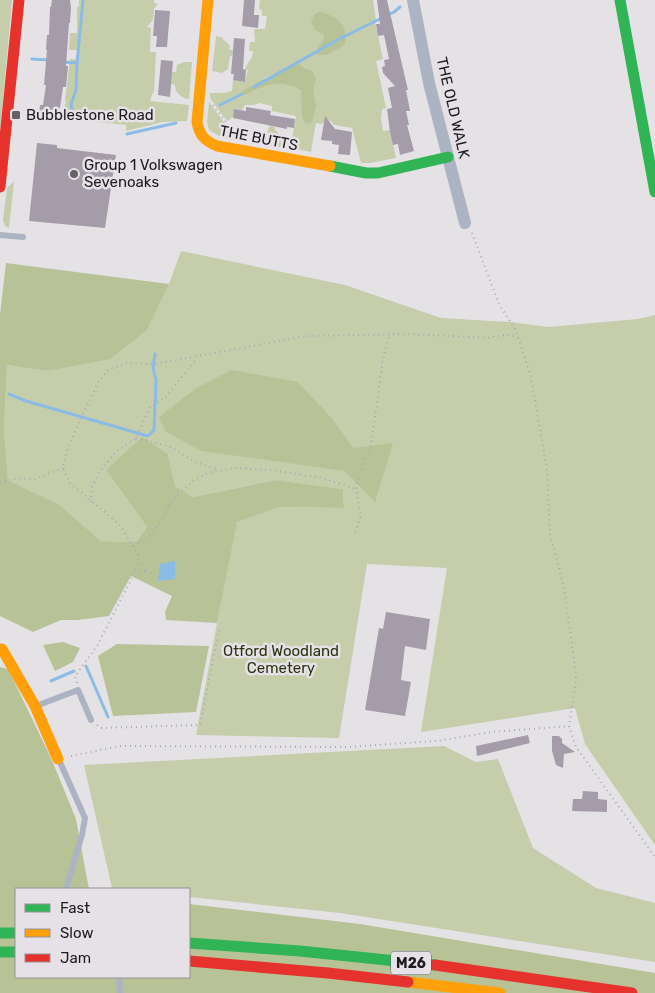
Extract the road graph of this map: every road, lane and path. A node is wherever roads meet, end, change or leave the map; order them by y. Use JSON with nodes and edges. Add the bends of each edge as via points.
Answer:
{"nodes":[{"id":1,"x":19,"y":0,"type":"edge"},
{"id":2,"x":208,"y":0,"type":"edge"},
{"id":3,"x":413,"y":0,"type":"edge"},
{"id":4,"x":620,"y":0,"type":"edge"},
{"id":5,"x":208,"y":99,"type":"dead end"},
{"id":6,"x":240,"y":141,"type":"dead end"},
{"id":7,"x":448,"y":157,"type":"junction"},
{"id":8,"x":0,"y":187,"type":"edge"},
{"id":9,"x":655,"y":192,"type":"edge"},
{"id":10,"x":465,"y":223,"type":"joint"},
{"id":11,"x":0,"y":235,"type":"edge"},
{"id":12,"x":22,"y":237,"type":"dead end"},
{"id":13,"x":388,"y":335,"type":"junction"},
{"id":14,"x":518,"y":336,"type":"junction"},
{"id":15,"x":198,"y":357,"type":"junction"},
{"id":16,"x":136,"y":438,"type":"junction"},
{"id":17,"x":63,"y":468,"type":"junction"},
{"id":18,"x":221,"y":471,"type":"junction"},
{"id":19,"x":0,"y":483,"type":"edge"},
{"id":20,"x":356,"y":489,"type":"junction"},
{"id":21,"x":91,"y":502,"type":"junction"},
{"id":22,"x":355,"y":532,"type":"dead end"},
{"id":23,"x":132,"y":546,"type":"junction"},
{"id":24,"x":138,"y":562,"type":"junction"},
{"id":25,"x":134,"y":571,"type":"junction"},
{"id":26,"x":146,"y":571,"type":"junction"},
{"id":27,"x":153,"y":573,"type":"dead end"},
{"id":28,"x":219,"y":630,"type":"dead end"},
{"id":29,"x":0,"y":648,"type":"edge"},
{"id":30,"x":78,"y":690,"type":"junction"},
{"id":31,"x":35,"y":706,"type":"junction"},
{"id":32,"x":92,"y":720,"type":"joint"},
{"id":33,"x":569,"y":726,"type":"junction"},
{"id":34,"x":58,"y":759,"type":"junction"},
{"id":35,"x":655,"y":856,"type":"edge"},
{"id":36,"x":66,"y":888,"type":"edge"},
{"id":37,"x":0,"y":933,"type":"edge"},
{"id":38,"x":15,"y":933,"type":"edge"},
{"id":39,"x":190,"y":942,"type":"edge"},
{"id":40,"x":0,"y":952,"type":"edge"},
{"id":41,"x":15,"y":952,"type":"edge"},
{"id":42,"x":190,"y":961,"type":"edge"},
{"id":43,"x":119,"y":978,"type":"edge"},
{"id":44,"x":120,"y":993,"type":"edge"},
{"id":45,"x":500,"y":993,"type":"edge"},
{"id":46,"x":632,"y":993,"type":"edge"}],
"edges":[{"from":1,"to":8,"type":"main road"},
{"from":2,"to":7,"type":"main road","name":"THE BUTTS","via":[[197,122],[200,134],[209,143],[366,173]]},
{"from":3,"to":7,"type":"street","name":"THE OLD WALK"},
{"from":4,"to":9,"type":"main road"},
{"from":5,"to":6,"type":"path"},
{"from":7,"to":10,"type":"street","name":"THE OLD WALK"},
{"from":10,"to":14,"type":"path","via":[[499,304]]},
{"from":11,"to":12,"type":"lane"},
{"from":13,"to":14,"type":"path"},
{"from":13,"to":15,"type":"path","via":[[306,336]]},
{"from":13,"to":20,"type":"path","via":[[370,453],[364,460]]},
{"from":14,"to":33,"type":"path","via":[[530,370],[546,460],[550,534],[565,595],[574,661],[576,680]]},
{"from":15,"to":16,"type":"path","via":[[166,397],[150,407]]},
{"from":15,"to":17,"type":"path","via":[[155,364],[128,363],[108,369],[98,382],[80,420]]},
{"from":16,"to":18,"type":"path","via":[[169,446],[195,462]]},
{"from":16,"to":21,"type":"path","via":[[116,452],[99,472],[92,488]]},
{"from":17,"to":19,"type":"path","via":[[35,479],[18,478]]},
{"from":17,"to":21,"type":"path","via":[[70,483]]},
{"from":18,"to":20,"type":"path","via":[[234,468],[272,470],[322,478]]},
{"from":18,"to":23,"type":"path","via":[[194,480],[172,500],[149,536]]},
{"from":20,"to":22,"type":"path","via":[[361,516]]},
{"from":21,"to":23,"type":"path","via":[[119,524]]},
{"from":23,"to":24,"type":"path","via":[[139,556]]},
{"from":24,"to":25,"type":"path"},
{"from":24,"to":26,"type":"path"},
{"from":25,"to":26,"type":"path"},
{"from":25,"to":30,"type":"path","via":[[96,646],[75,676]]},
{"from":26,"to":27,"type":"path"},
{"from":28,"to":32,"type":"path","via":[[200,725],[102,728]]},
{"from":29,"to":31,"type":"main road"},
{"from":30,"to":31,"type":"lane"},
{"from":30,"to":32,"type":"lane"},
{"from":31,"to":34,"type":"main road"},
{"from":33,"to":34,"type":"path","via":[[492,732],[436,741],[346,746],[120,746]]},
{"from":33,"to":35,"type":"path","via":[[576,747]]},
{"from":34,"to":36,"type":"lane","via":[[85,818]]},
{"from":37,"to":38,"type":"main road"},
{"from":39,"to":46,"type":"main road","number":"M26","via":[[401,962]]},
{"from":40,"to":41,"type":"main road"},
{"from":42,"to":45,"type":"main road","number":"M26"},
{"from":43,"to":44,"type":"lane"}]}
